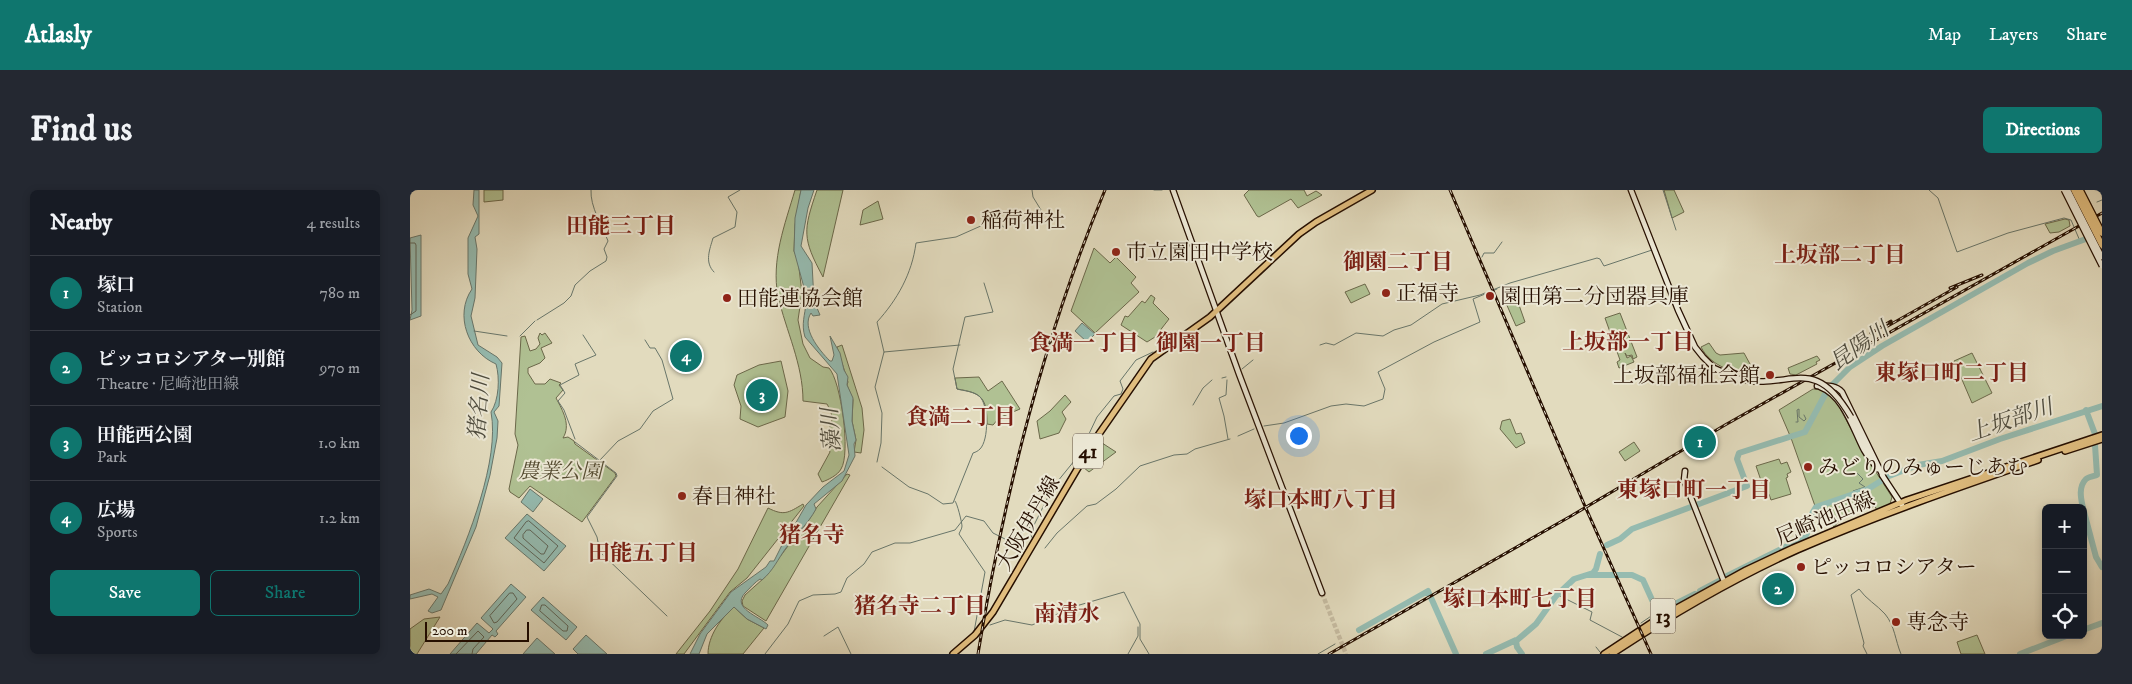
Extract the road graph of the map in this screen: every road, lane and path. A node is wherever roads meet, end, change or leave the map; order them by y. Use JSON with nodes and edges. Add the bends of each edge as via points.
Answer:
{"nodes":[{"id":1,"x":1173,"y":190,"type":"edge"},
{"id":2,"x":1372,"y":190,"type":"edge"},
{"id":3,"x":1631,"y":190,"type":"edge"},
{"id":4,"x":2064,"y":190,"type":"edge"},
{"id":5,"x":2068,"y":190,"type":"edge"},
{"id":6,"x":2074,"y":190,"type":"edge"},
{"id":7,"x":2080,"y":190,"type":"edge"},
{"id":8,"x":2102,"y":233,"type":"edge"},
{"id":9,"x":2102,"y":245,"type":"edge"},
{"id":10,"x":2102,"y":257,"type":"edge"},
{"id":11,"x":2102,"y":266,"type":"edge"},
{"id":12,"x":1216,"y":311,"type":"junction"},
{"id":13,"x":2102,"y":435,"type":"edge"},
{"id":14,"x":2102,"y":439,"type":"edge"},
{"id":15,"x":1685,"y":471,"type":"dead end"},
{"id":16,"x":1884,"y":478,"type":"junction"},
{"id":17,"x":1902,"y":505,"type":"junction"},
{"id":18,"x":1725,"y":584,"type":"junction"},
{"id":19,"x":1322,"y":593,"type":"tunnel mouth"},
{"id":20,"x":953,"y":654,"type":"edge"},
{"id":21,"x":1604,"y":654,"type":"edge"},
{"id":22,"x":1612,"y":654,"type":"edge"}],
"edges":[{"from":1,"to":12,"type":"main road"},
{"from":2,"to":12,"type":"main road","name":"大阪伊丹線","number":"41","via":[[1299,234]]},
{"from":3,"to":16,"type":"main road","bridge":true,"via":[[1678,310],[1703,358],[1714,368],[1739,379],[1810,379],[1831,390],[1851,417]]},
{"from":4,"to":11,"type":"main road","bridge":true},
{"from":5,"to":10,"type":"main road","bridge":true},
{"from":6,"to":9,"type":"highway","bridge":true},
{"from":7,"to":8,"type":"highway","bridge":true},
{"from":12,"to":19,"type":"main road"},
{"from":12,"to":20,"type":"main road","name":"大阪伊丹線","number":"41","via":[[1152,360],[1092,444],[997,607],[975,635]]},
{"from":13,"to":17,"type":"main road","name":"尼崎池田線","number":"13"},
{"from":14,"to":17,"type":"main road","name":"尼崎池田線","number":"13"},
{"from":15,"to":18,"type":"main road","via":[[1684,480]]},
{"from":16,"to":16,"type":"main road","bridge":true,"via":[[1842,392],[1837,387],[1817,386],[1833,395],[1865,453]]},
{"from":16,"to":17,"type":"main road"},
{"from":17,"to":18,"type":"main road","name":"尼崎池田線","number":"13","via":[[1793,548]]},
{"from":18,"to":21,"type":"main road","name":"尼崎池田線","number":"13","via":[[1657,619]]},
{"from":18,"to":22,"type":"main road","name":"尼崎池田線","number":"13"}]}
